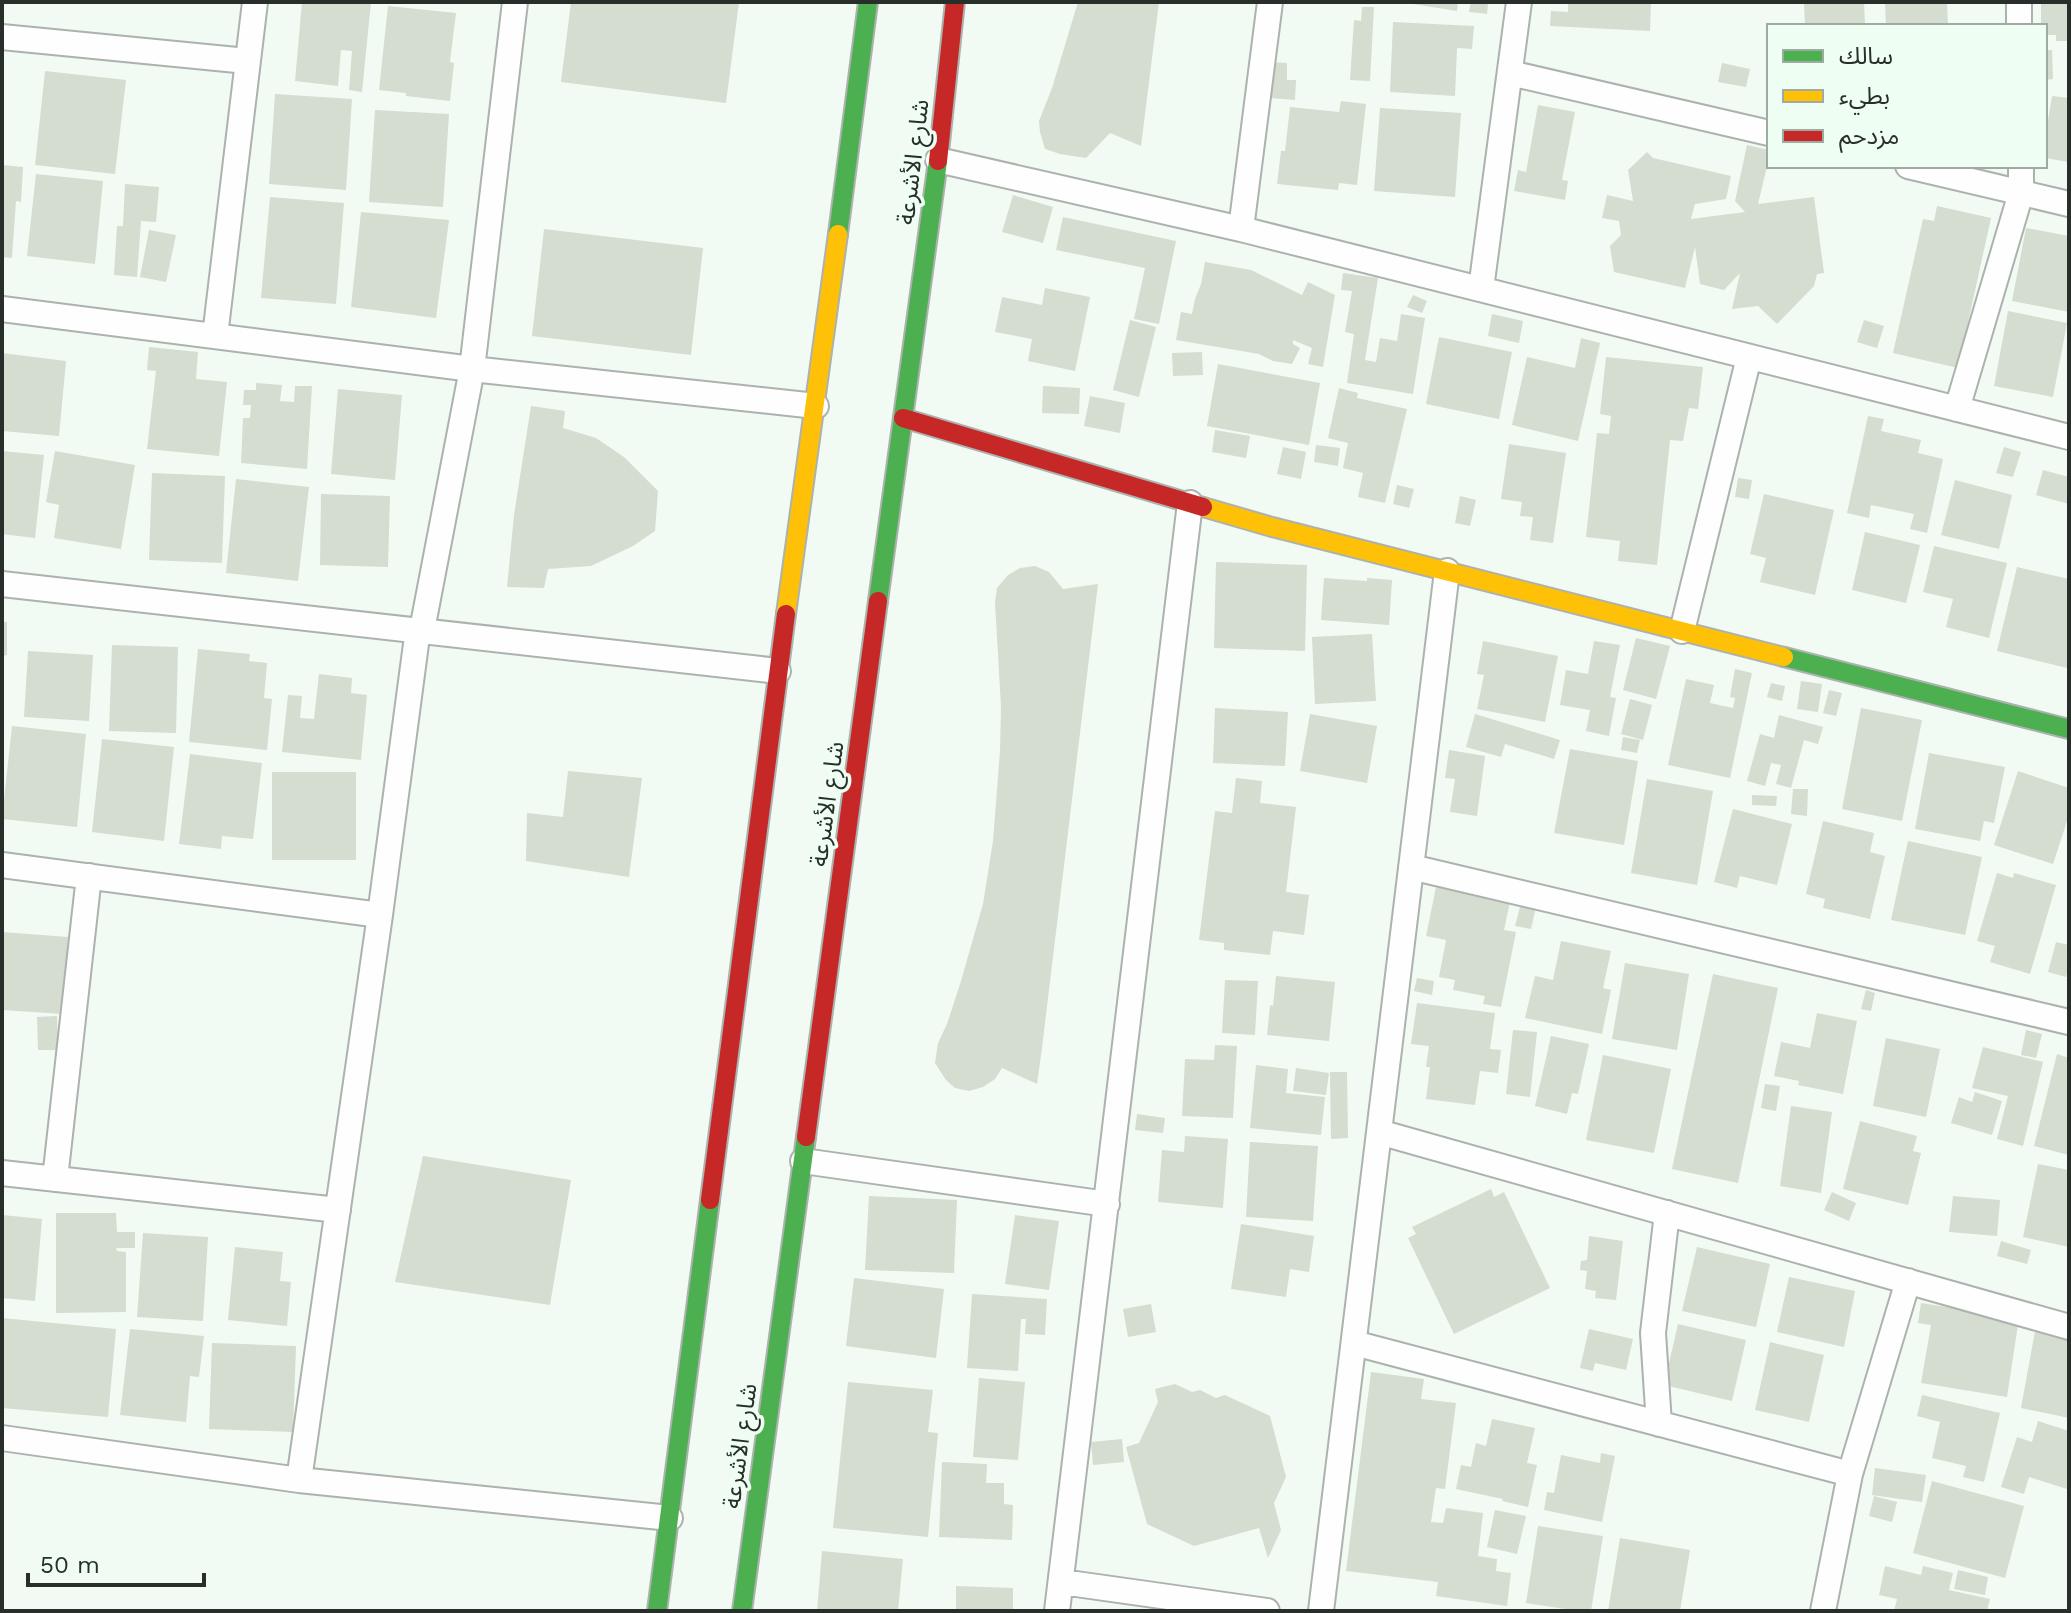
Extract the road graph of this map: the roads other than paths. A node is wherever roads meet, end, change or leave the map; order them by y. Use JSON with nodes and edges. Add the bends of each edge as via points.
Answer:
{"nodes":[{"id":1,"x":255,"y":2,"type":"edge"},
{"id":2,"x":515,"y":2,"type":"edge"},
{"id":3,"x":868,"y":2,"type":"edge"},
{"id":4,"x":955,"y":2,"type":"edge"},
{"id":5,"x":1270,"y":2,"type":"edge"},
{"id":6,"x":1519,"y":2,"type":"edge"},
{"id":7,"x":2019,"y":2,"type":"edge"},
{"id":8,"x":2019,"y":24,"type":"edge"},
{"id":9,"x":2,"y":37,"type":"edge"},
{"id":10,"x":247,"y":61,"type":"junction"},
{"id":11,"x":1510,"y":73,"type":"junction"},
{"id":12,"x":1767,"y":133,"type":"edge"},
{"id":13,"x":938,"y":160,"type":"junction"},
{"id":14,"x":1916,"y":168,"type":"edge"},
{"id":15,"x":2021,"y":168,"type":"edge"},
{"id":16,"x":2021,"y":193,"type":"junction"},
{"id":17,"x":2069,"y":204,"type":"edge"},
{"id":18,"x":1241,"y":229,"type":"junction"},
{"id":19,"x":1481,"y":289,"type":"junction"},
{"id":20,"x":2,"y":309,"type":"edge"},
{"id":21,"x":215,"y":336,"type":"junction"},
{"id":22,"x":1749,"y":357,"type":"junction"},
{"id":23,"x":472,"y":369,"type":"junction"},
{"id":24,"x":816,"y":406,"type":"junction"},
{"id":25,"x":1957,"y":409,"type":"junction"},
{"id":26,"x":903,"y":418,"type":"junction"},
{"id":27,"x":2069,"y":437,"type":"edge"},
{"id":28,"x":1190,"y":503,"type":"junction"},
{"id":29,"x":1447,"y":571,"type":"junction"},
{"id":30,"x":2,"y":584,"type":"edge"},
{"id":31,"x":420,"y":629,"type":"junction"},
{"id":32,"x":1682,"y":631,"type":"junction"},
{"id":33,"x":778,"y":671,"type":"junction"},
{"id":34,"x":2069,"y":729,"type":"edge"},
{"id":35,"x":2,"y":865,"type":"edge"},
{"id":36,"x":1411,"y":867,"type":"junction"},
{"id":37,"x":89,"y":876,"type":"junction"},
{"id":38,"x":380,"y":915,"type":"junction"},
{"id":39,"x":2069,"y":1022,"type":"edge"},
{"id":40,"x":1379,"y":1132,"type":"junction"},
{"id":41,"x":803,"y":1161,"type":"junction"},
{"id":42,"x":2,"y":1173,"type":"edge"},
{"id":43,"x":55,"y":1179,"type":"junction"},
{"id":44,"x":1107,"y":1204,"type":"junction"},
{"id":45,"x":338,"y":1210,"type":"junction"},
{"id":46,"x":1667,"y":1213,"type":"junction"},
{"id":47,"x":1908,"y":1281,"type":"junction"},
{"id":48,"x":2069,"y":1327,"type":"edge"},
{"id":49,"x":1354,"y":1343,"type":"junction"},
{"id":50,"x":1659,"y":1424,"type":"junction"},
{"id":51,"x":2,"y":1438,"type":"edge"},
{"id":52,"x":1850,"y":1474,"type":"junction"},
{"id":53,"x":299,"y":1480,"type":"junction"},
{"id":54,"x":670,"y":1518,"type":"junction"},
{"id":55,"x":1062,"y":1582,"type":"junction"},
{"id":56,"x":657,"y":1611,"type":"edge"},
{"id":57,"x":742,"y":1611,"type":"edge"},
{"id":58,"x":1057,"y":1611,"type":"edge"},
{"id":59,"x":1267,"y":1611,"type":"edge"},
{"id":60,"x":1321,"y":1611,"type":"edge"},
{"id":61,"x":1823,"y":1611,"type":"edge"}],
"edges":[{"from":1,"to":10,"type":"street"},
{"from":2,"to":23,"type":"street"},
{"from":3,"to":24,"type":"street"},
{"from":4,"to":13,"type":"street","name":"شارع الأشرعة"},
{"from":5,"to":18,"type":"street"},
{"from":6,"to":11,"type":"street"},
{"from":7,"to":8,"type":"street"},
{"from":9,"to":10,"type":"street"},
{"from":10,"to":21,"type":"street"},
{"from":11,"to":12,"type":"street"},
{"from":11,"to":19,"type":"street"},
{"from":13,"to":18,"type":"street"},
{"from":13,"to":26,"type":"street","name":"شارع الأشرعة"},
{"from":14,"to":16,"type":"street"},
{"from":15,"to":16,"type":"street"},
{"from":16,"to":17,"type":"street"},
{"from":16,"to":25,"type":"street"},
{"from":18,"to":19,"type":"street"},
{"from":19,"to":22,"type":"street"},
{"from":20,"to":21,"type":"street"},
{"from":21,"to":23,"type":"street"},
{"from":22,"to":25,"type":"street"},
{"from":22,"to":32,"type":"street"},
{"from":23,"to":24,"type":"street"},
{"from":23,"to":31,"type":"street"},
{"from":24,"to":33,"type":"street"},
{"from":25,"to":27,"type":"street"},
{"from":26,"to":28,"type":"street"},
{"from":26,"to":41,"type":"street","name":"شارع الأشرعة"},
{"from":28,"to":29,"type":"street"},
{"from":28,"to":44,"type":"street"},
{"from":29,"to":32,"type":"street"},
{"from":29,"to":36,"type":"street"},
{"from":30,"to":31,"type":"street"},
{"from":31,"to":33,"type":"street"},
{"from":31,"to":38,"type":"street"},
{"from":32,"to":34,"type":"street"},
{"from":33,"to":54,"type":"street"},
{"from":35,"to":37,"type":"street"},
{"from":36,"to":39,"type":"street"},
{"from":36,"to":40,"type":"street"},
{"from":37,"to":38,"type":"street"},
{"from":37,"to":43,"type":"street"},
{"from":38,"to":45,"type":"street"},
{"from":40,"to":46,"type":"street"},
{"from":40,"to":49,"type":"street"},
{"from":41,"to":44,"type":"street"},
{"from":41,"to":57,"type":"street","name":"شارع الأشرعة"},
{"from":42,"to":43,"type":"street"},
{"from":43,"to":45,"type":"street"},
{"from":44,"to":55,"type":"street"},
{"from":45,"to":53,"type":"street"},
{"from":46,"to":47,"type":"street"},
{"from":46,"to":50,"type":"street","via":[[1653,1333]]},
{"from":47,"to":48,"type":"street"},
{"from":47,"to":52,"type":"street"},
{"from":49,"to":50,"type":"street"},
{"from":49,"to":60,"type":"street"},
{"from":50,"to":52,"type":"street"},
{"from":51,"to":53,"type":"street"},
{"from":52,"to":61,"type":"street"},
{"from":53,"to":54,"type":"street"},
{"from":54,"to":56,"type":"street"},
{"from":55,"to":58,"type":"street"},
{"from":55,"to":59,"type":"street"}]}
